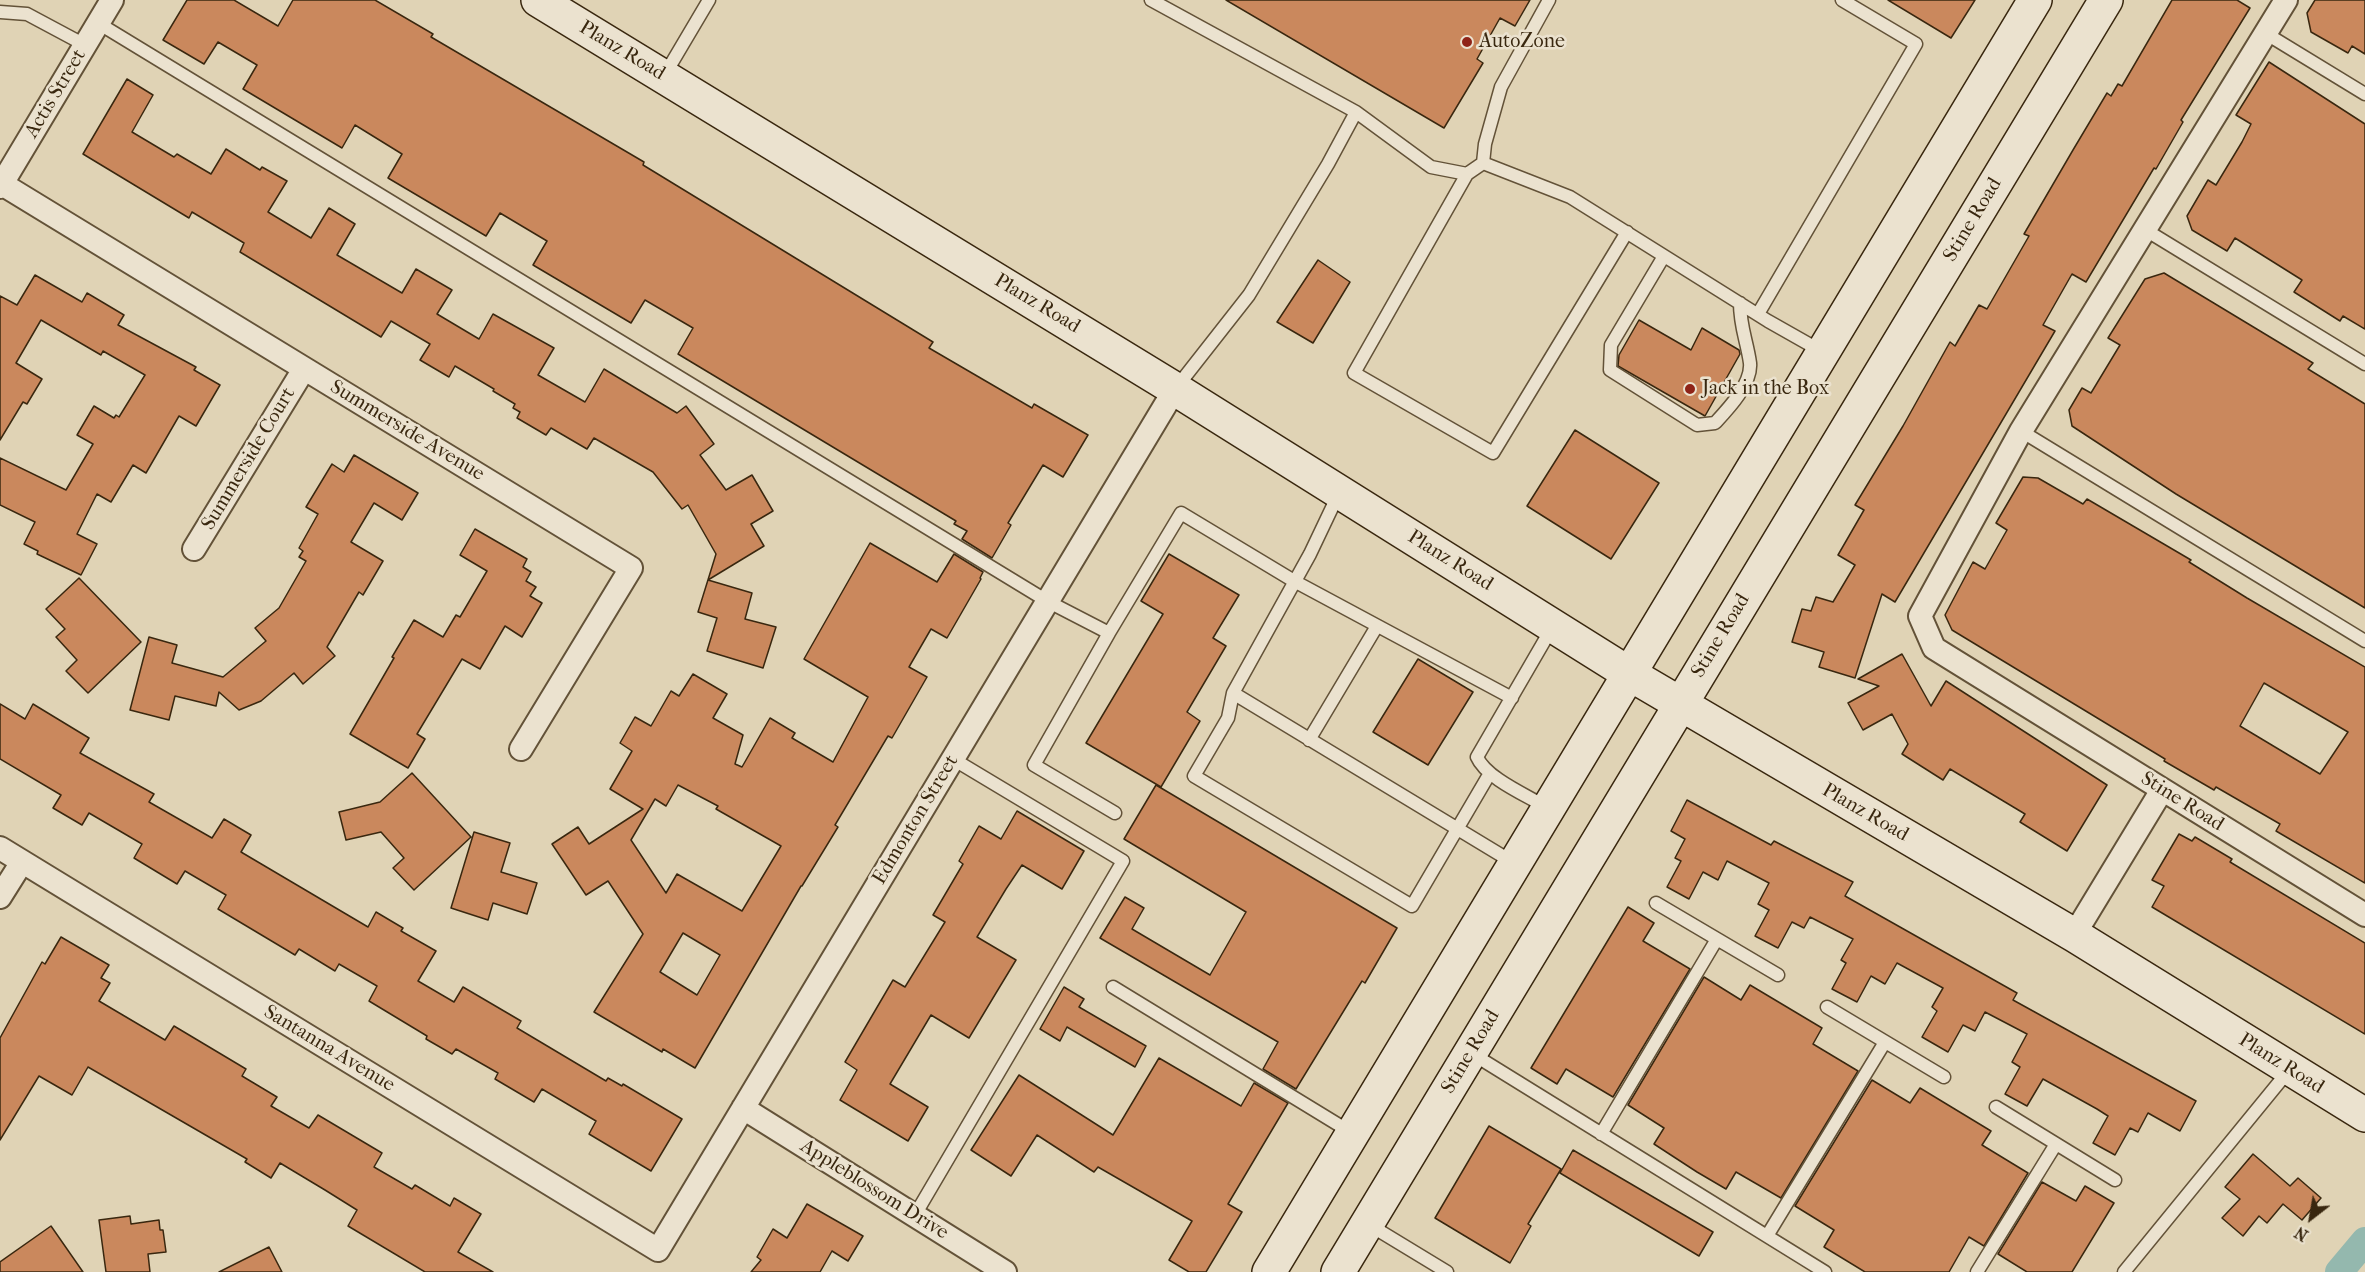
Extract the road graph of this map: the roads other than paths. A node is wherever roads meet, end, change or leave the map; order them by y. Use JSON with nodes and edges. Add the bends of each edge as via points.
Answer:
{"nodes":[{"id":1,"x":112,"y":0,"type":"edge"},
{"id":2,"x":538,"y":0,"type":"edge"},
{"id":3,"x":708,"y":0,"type":"edge"},
{"id":4,"x":1151,"y":0,"type":"edge"},
{"id":5,"x":1549,"y":0,"type":"edge"},
{"id":6,"x":1842,"y":0,"type":"edge"},
{"id":7,"x":2035,"y":0,"type":"edge"},
{"id":8,"x":2106,"y":0,"type":"edge"},
{"id":9,"x":2286,"y":0,"type":"edge"},
{"id":10,"x":0,"y":12,"type":"edge"},
{"id":11,"x":98,"y":24,"type":"junction"},
{"id":12,"x":2265,"y":33,"type":"junction"},
{"id":13,"x":85,"y":45,"type":"junction"},
{"id":14,"x":664,"y":77,"type":"junction"},
{"id":15,"x":2365,"y":94,"type":"edge"},
{"id":16,"x":1356,"y":112,"type":"junction"},
{"id":17,"x":1482,"y":163,"type":"junction"},
{"id":18,"x":1467,"y":174,"type":"junction"},
{"id":19,"x":1,"y":186,"type":"edge"},
{"id":20,"x":2145,"y":229,"type":"junction"},
{"id":21,"x":1627,"y":232,"type":"junction"},
{"id":22,"x":1664,"y":256,"type":"junction"},
{"id":23,"x":1740,"y":303,"type":"junction"},
{"id":24,"x":1758,"y":314,"type":"junction"},
{"id":25,"x":1822,"y":352,"type":"junction"},
{"id":26,"x":2365,"y":364,"type":"edge"},
{"id":27,"x":304,"y":369,"type":"junction"},
{"id":28,"x":1175,"y":389,"type":"junction"},
{"id":29,"x":2021,"y":431,"type":"junction"},
{"id":30,"x":1339,"y":492,"type":"junction"},
{"id":31,"x":194,"y":549,"type":"dead end"},
{"id":32,"x":1294,"y":581,"type":"junction"},
{"id":33,"x":1047,"y":601,"type":"junction"},
{"id":34,"x":1377,"y":626,"type":"junction"},
{"id":35,"x":1553,"y":626,"type":"junction"},
{"id":36,"x":1109,"y":633,"type":"junction"},
{"id":37,"x":2365,"y":641,"type":"edge"},
{"id":38,"x":1628,"y":673,"type":"junction"},
{"id":39,"x":1233,"y":693,"type":"junction"},
{"id":40,"x":1512,"y":698,"type":"junction"},
{"id":41,"x":1680,"y":704,"type":"junction"},
{"id":42,"x":1309,"y":740,"type":"junction"},
{"id":43,"x":520,"y":749,"type":"dead end"},
{"id":44,"x":953,"y":759,"type":"junction"},
{"id":45,"x":1490,"y":773,"type":"junction"},
{"id":46,"x":2162,"y":789,"type":"junction"},
{"id":47,"x":1547,"y":808,"type":"junction"},
{"id":48,"x":1115,"y":813,"type":"dead end"},
{"id":49,"x":1456,"y":828,"type":"junction"},
{"id":50,"x":0,"y":848,"type":"edge"},
{"id":51,"x":22,"y":862,"type":"junction"},
{"id":52,"x":1514,"y":863,"type":"junction"},
{"id":53,"x":0,"y":897,"type":"edge"},
{"id":54,"x":1656,"y":903,"type":"dead end"},
{"id":55,"x":2365,"y":915,"type":"edge"},
{"id":56,"x":2074,"y":935,"type":"junction"},
{"id":57,"x":1717,"y":939,"type":"junction"},
{"id":58,"x":1778,"y":975,"type":"dead end"},
{"id":59,"x":1113,"y":987,"type":"dead end"},
{"id":60,"x":1827,"y":1007,"type":"dead end"},
{"id":61,"x":1885,"y":1042,"type":"junction"},
{"id":62,"x":1470,"y":1053,"type":"junction"},
{"id":63,"x":2290,"y":1069,"type":"junction"},
{"id":64,"x":1944,"y":1077,"type":"dead end"},
{"id":65,"x":1996,"y":1107,"type":"dead end"},
{"id":66,"x":743,"y":1108,"type":"junction"},
{"id":67,"x":2365,"y":1115,"type":"edge"},
{"id":68,"x":1352,"y":1132,"type":"junction"},
{"id":69,"x":1601,"y":1134,"type":"junction"},
{"id":70,"x":2056,"y":1144,"type":"junction"},
{"id":71,"x":2115,"y":1180,"type":"dead end"},
{"id":72,"x":915,"y":1215,"type":"junction"},
{"id":73,"x":1367,"y":1223,"type":"junction"},
{"id":74,"x":1767,"y":1236,"type":"junction"},
{"id":75,"x":658,"y":1250,"type":"joint"},
{"id":76,"x":1005,"y":1272,"type":"edge"},
{"id":77,"x":1269,"y":1272,"type":"edge"},
{"id":78,"x":1338,"y":1272,"type":"edge"},
{"id":79,"x":1447,"y":1272,"type":"edge"},
{"id":80,"x":1825,"y":1272,"type":"edge"},
{"id":81,"x":1977,"y":1272,"type":"edge"},
{"id":82,"x":2124,"y":1272,"type":"edge"}],
"edges":[{"from":1,"to":11,"type":"street","name":"Actis Street"},
{"from":2,"to":14,"type":"main road","name":"Planz Road"},
{"from":3,"to":14,"type":"lane"},
{"from":4,"to":16,"type":"lane"},
{"from":5,"to":17,"type":"lane","via":[[1501,87]]},
{"from":6,"to":24,"type":"lane","via":[[1916,44]]},
{"from":7,"to":25,"type":"main road"},
{"from":8,"to":41,"type":"main road","name":"Stine Road"},
{"from":9,"to":12,"type":"street","name":"Stine Road"},
{"from":10,"to":13,"type":"lane","via":[[27,14]]},
{"from":11,"to":13,"type":"street","name":"Actis Street"},
{"from":11,"to":33,"type":"lane"},
{"from":12,"to":15,"type":"lane"},
{"from":12,"to":20,"type":"street","name":"Stine Road"},
{"from":13,"to":19,"type":"street","name":"Actis Street"},
{"from":14,"to":28,"type":"main road","name":"Planz Road"},
{"from":16,"to":18,"type":"lane","via":[[1431,167]]},
{"from":16,"to":28,"type":"lane","via":[[1249,295]]},
{"from":17,"to":18,"type":"lane"},
{"from":17,"to":21,"type":"lane","via":[[1570,197]]},
{"from":18,"to":21,"type":"lane","via":[[1354,373],[1493,453]]},
{"from":19,"to":27,"type":"street","name":"Summerside Avenue"},
{"from":20,"to":26,"type":"lane"},
{"from":20,"to":29,"type":"street","name":"Stine Road"},
{"from":21,"to":22,"type":"lane"},
{"from":22,"to":23,"type":"lane"},
{"from":22,"to":23,"type":"lane","via":[[1611,345],[1610,369],[1697,425],[1715,423],[1739,396],[1750,366],[1740,325]]},
{"from":23,"to":24,"type":"lane"},
{"from":24,"to":25,"type":"lane"},
{"from":25,"to":38,"type":"main road"},
{"from":27,"to":31,"type":"street","name":"Summerside Court"},
{"from":27,"to":43,"type":"street","name":"Summerside Avenue","via":[[631,568]]},
{"from":28,"to":30,"type":"main road","name":"Planz Road"},
{"from":28,"to":33,"type":"street","name":"Edmonton Street"},
{"from":29,"to":37,"type":"lane"},
{"from":29,"to":46,"type":"street","name":"Stine Road","via":[[1920,616],[1934,648]]},
{"from":30,"to":32,"type":"lane"},
{"from":30,"to":35,"type":"main road","name":"Planz Road"},
{"from":32,"to":34,"type":"lane"},
{"from":32,"to":36,"type":"lane","via":[[1181,513]]},
{"from":32,"to":39,"type":"lane"},
{"from":33,"to":36,"type":"lane"},
{"from":33,"to":44,"type":"street","name":"Edmonton Street"},
{"from":34,"to":40,"type":"lane"},
{"from":34,"to":42,"type":"lane"},
{"from":35,"to":38,"type":"main road","name":"Planz Road"},
{"from":35,"to":40,"type":"lane"},
{"from":36,"to":48,"type":"lane","via":[[1034,765]]},
{"from":38,"to":41,"type":"main road","name":"Planz Road"},
{"from":38,"to":47,"type":"main road"},
{"from":39,"to":42,"type":"lane"},
{"from":39,"to":49,"type":"lane","via":[[1228,718],[1194,776],[1412,906]]},
{"from":40,"to":45,"type":"lane","via":[[1478,757]]},
{"from":41,"to":56,"type":"main road","name":"Planz Road"},
{"from":41,"to":62,"type":"main road","name":"Stine Road"},
{"from":42,"to":49,"type":"lane"},
{"from":44,"to":66,"type":"street","name":"Edmonton Street"},
{"from":44,"to":72,"type":"lane","via":[[1123,861]]},
{"from":45,"to":47,"type":"lane"},
{"from":45,"to":49,"type":"lane"},
{"from":46,"to":55,"type":"street","name":"Stine Road"},
{"from":46,"to":56,"type":"street"},
{"from":47,"to":52,"type":"main road"},
{"from":49,"to":52,"type":"lane"},
{"from":50,"to":51,"type":"street","name":"Santanna Avenue"},
{"from":51,"to":53,"type":"street"},
{"from":51,"to":75,"type":"street","name":"Santanna Avenue"},
{"from":52,"to":68,"type":"main road"},
{"from":54,"to":57,"type":"lane"},
{"from":56,"to":63,"type":"main road","name":"Planz Road"},
{"from":57,"to":58,"type":"lane"},
{"from":57,"to":69,"type":"lane"},
{"from":59,"to":68,"type":"lane"},
{"from":60,"to":61,"type":"lane"},
{"from":61,"to":64,"type":"lane"},
{"from":61,"to":74,"type":"lane"},
{"from":62,"to":69,"type":"lane"},
{"from":62,"to":73,"type":"main road","name":"Stine Road"},
{"from":63,"to":67,"type":"main road","name":"Planz Road"},
{"from":63,"to":82,"type":"lane"},
{"from":65,"to":70,"type":"lane"},
{"from":66,"to":72,"type":"street","name":"Appleblossom Drive"},
{"from":66,"to":75,"type":"street","name":"Edmonton Street"},
{"from":68,"to":77,"type":"main road"},
{"from":69,"to":74,"type":"lane"},
{"from":70,"to":71,"type":"lane"},
{"from":70,"to":81,"type":"lane"},
{"from":72,"to":76,"type":"street","name":"Appleblossom Drive"},
{"from":73,"to":78,"type":"main road","name":"Stine Road"},
{"from":73,"to":79,"type":"lane"},
{"from":74,"to":80,"type":"lane"}]}
